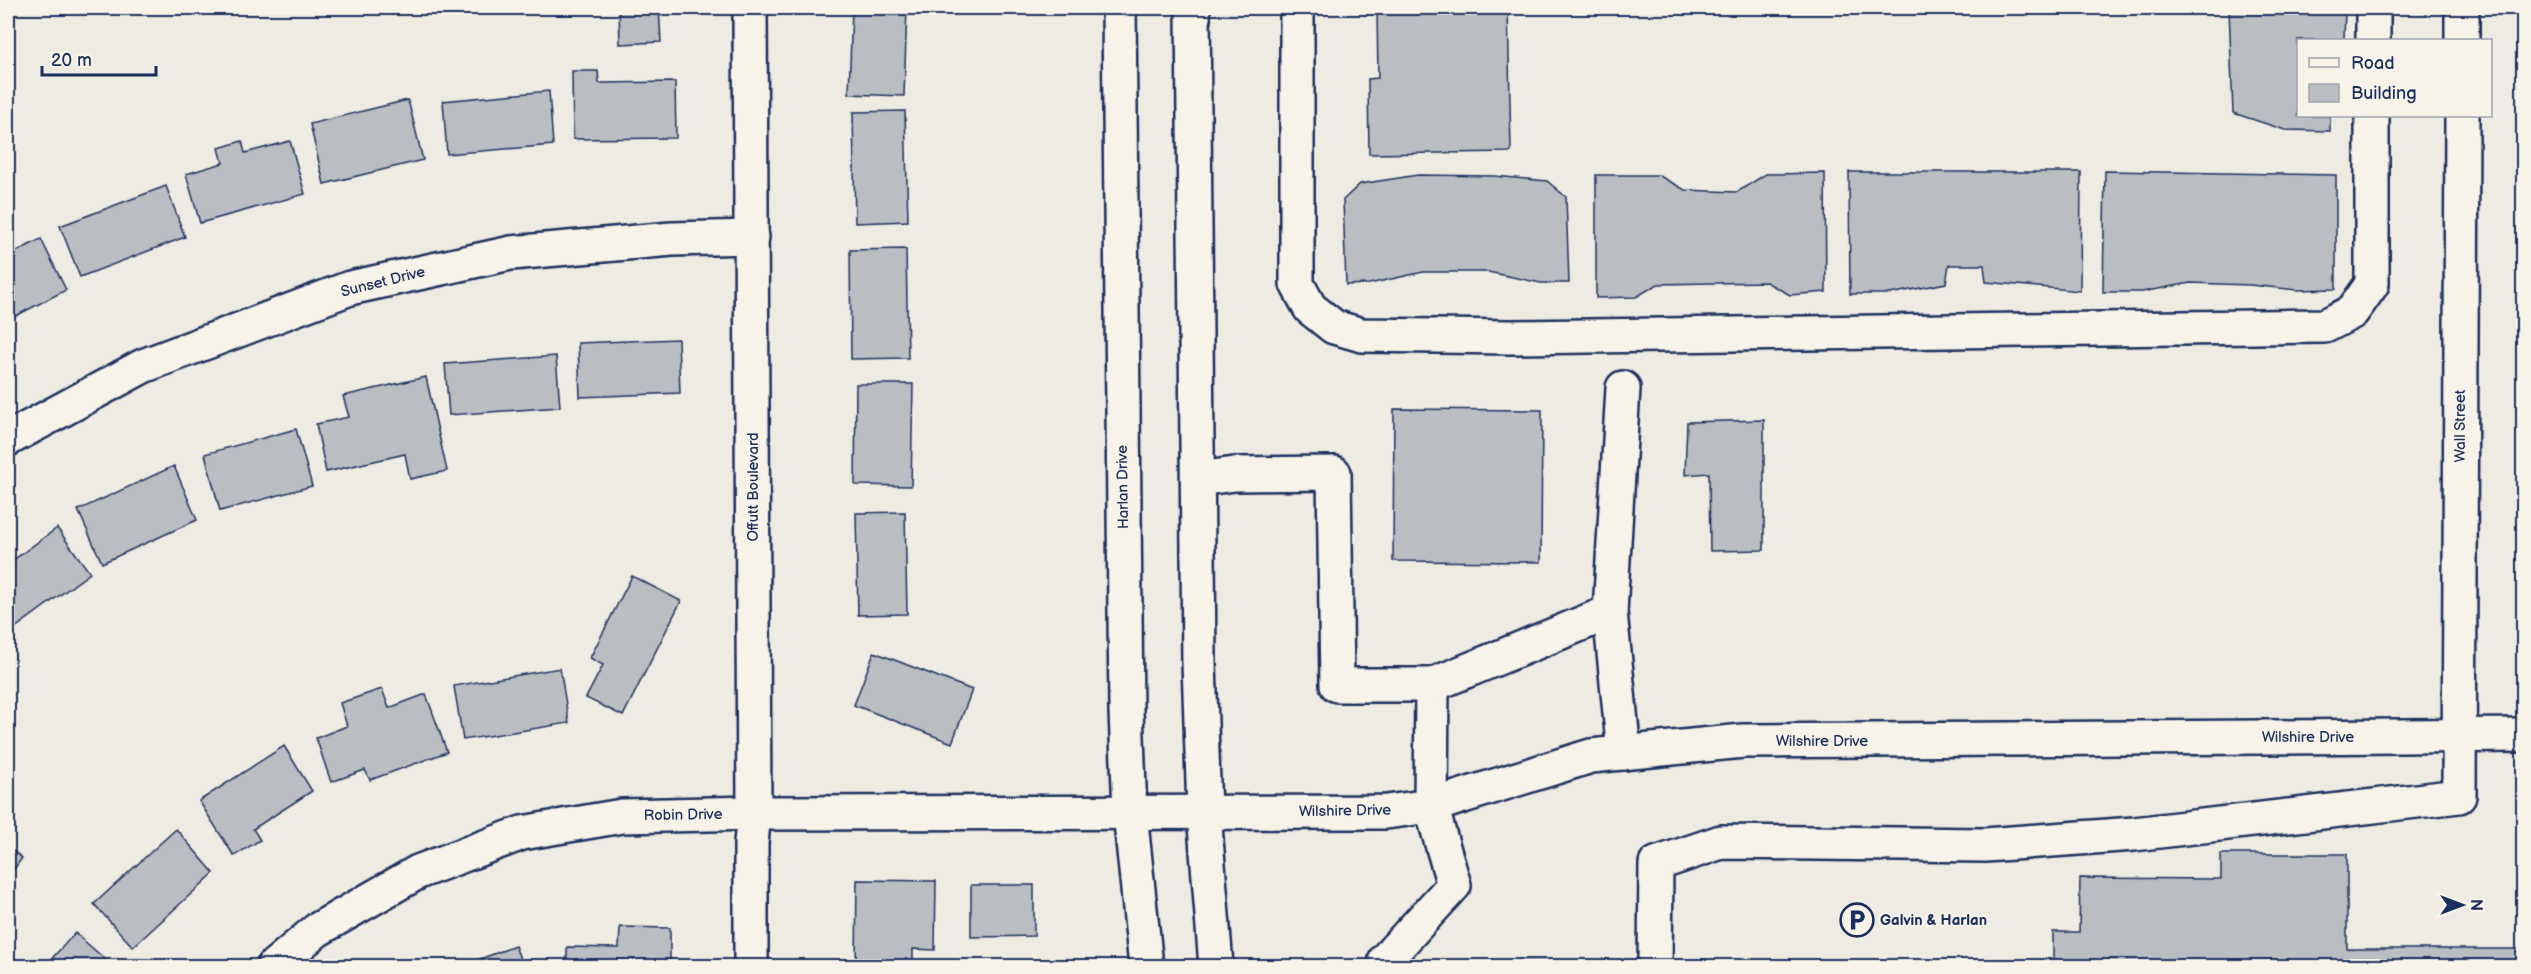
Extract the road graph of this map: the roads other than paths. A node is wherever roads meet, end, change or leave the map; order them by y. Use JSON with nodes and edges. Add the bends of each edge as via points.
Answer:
{"nodes":[{"id":1,"x":750,"y":8,"type":"edge"},
{"id":2,"x":1119,"y":8,"type":"edge"},
{"id":3,"x":1193,"y":8,"type":"edge"},
{"id":4,"x":1297,"y":8,"type":"edge"},
{"id":5,"x":2373,"y":8,"type":"edge"},
{"id":6,"x":2462,"y":8,"type":"edge"},
{"id":7,"x":2373,"y":39,"type":"edge"},
{"id":8,"x":2462,"y":39,"type":"edge"},
{"id":9,"x":2372,"y":117,"type":"edge"},
{"id":10,"x":2462,"y":117,"type":"edge"},
{"id":11,"x":752,"y":237,"type":"junction"},
{"id":12,"x":1623,"y":388,"type":"dead end"},
{"id":13,"x":8,"y":439,"type":"edge"},
{"id":14,"x":1198,"y":479,"type":"junction"},
{"id":15,"x":1610,"y":612,"type":"junction"},
{"id":16,"x":1432,"y":685,"type":"junction"},
{"id":17,"x":2523,"y":735,"type":"edge"},
{"id":18,"x":2457,"y":736,"type":"junction"},
{"id":19,"x":1624,"y":753,"type":"junction"},
{"id":20,"x":1431,"y":806,"type":"junction"},
{"id":21,"x":754,"y":813,"type":"junction"},
{"id":22,"x":1130,"y":813,"type":"junction"},
{"id":23,"x":1204,"y":813,"type":"junction"},
{"id":24,"x":274,"y":966,"type":"edge"},
{"id":25,"x":751,"y":966,"type":"edge"},
{"id":26,"x":1146,"y":966,"type":"edge"},
{"id":27,"x":1216,"y":966,"type":"edge"},
{"id":28,"x":1387,"y":966,"type":"edge"},
{"id":29,"x":1655,"y":966,"type":"edge"}],
"edges":[{"from":1,"to":11,"type":"street","name":"Offutt Boulevard"},
{"from":2,"to":22,"type":"street","name":"Harlan Drive"},
{"from":3,"to":14,"type":"street"},
{"from":4,"to":9,"type":"street","via":[[1297,284],[1310,308],[1334,327],[1362,335],[1510,337],[2325,326],[2352,312],[2372,284]]},
{"from":5,"to":7,"type":"street"},
{"from":6,"to":8,"type":"street"},
{"from":10,"to":18,"type":"street","name":"Wall Street"},
{"from":11,"to":13,"type":"street","name":"Sunset Drive","via":[[672,239],[511,253],[350,288],[143,366]]},
{"from":11,"to":21,"type":"street","name":"Offutt Boulevard"},
{"from":12,"to":15,"type":"street"},
{"from":14,"to":16,"type":"street","via":[[1235,474],[1334,473],[1337,685]]},
{"from":14,"to":23,"type":"street"},
{"from":15,"to":16,"type":"street"},
{"from":15,"to":19,"type":"street"},
{"from":16,"to":20,"type":"street"},
{"from":17,"to":18,"type":"street","name":"Wilshire Drive"},
{"from":18,"to":19,"type":"street","name":"Wilshire Drive","via":[[1743,741]]},
{"from":18,"to":29,"type":"street","name":"Wall Street","via":[[2459,796],[2134,834],[1985,845],[1721,842],[1656,864]]},
{"from":19,"to":20,"type":"street","name":"Wilshire Drive","via":[[1591,756]]},
{"from":20,"to":23,"type":"street","name":"Wilshire Drive","via":[[1386,812]]},
{"from":20,"to":28,"type":"street","via":[[1454,885],[1386,959]]},
{"from":21,"to":22,"type":"street","name":"Robin Drive"},
{"from":21,"to":24,"type":"street","name":"Robin Drive","via":[[622,816],[522,833],[418,872],[317,930]]},
{"from":21,"to":25,"type":"street","name":"Offutt Boulevard","via":[[750,843]]},
{"from":22,"to":23,"type":"street","name":"Wilshire Drive"},
{"from":22,"to":26,"type":"street","name":"Harlan Drive"},
{"from":23,"to":27,"type":"street"}]}
